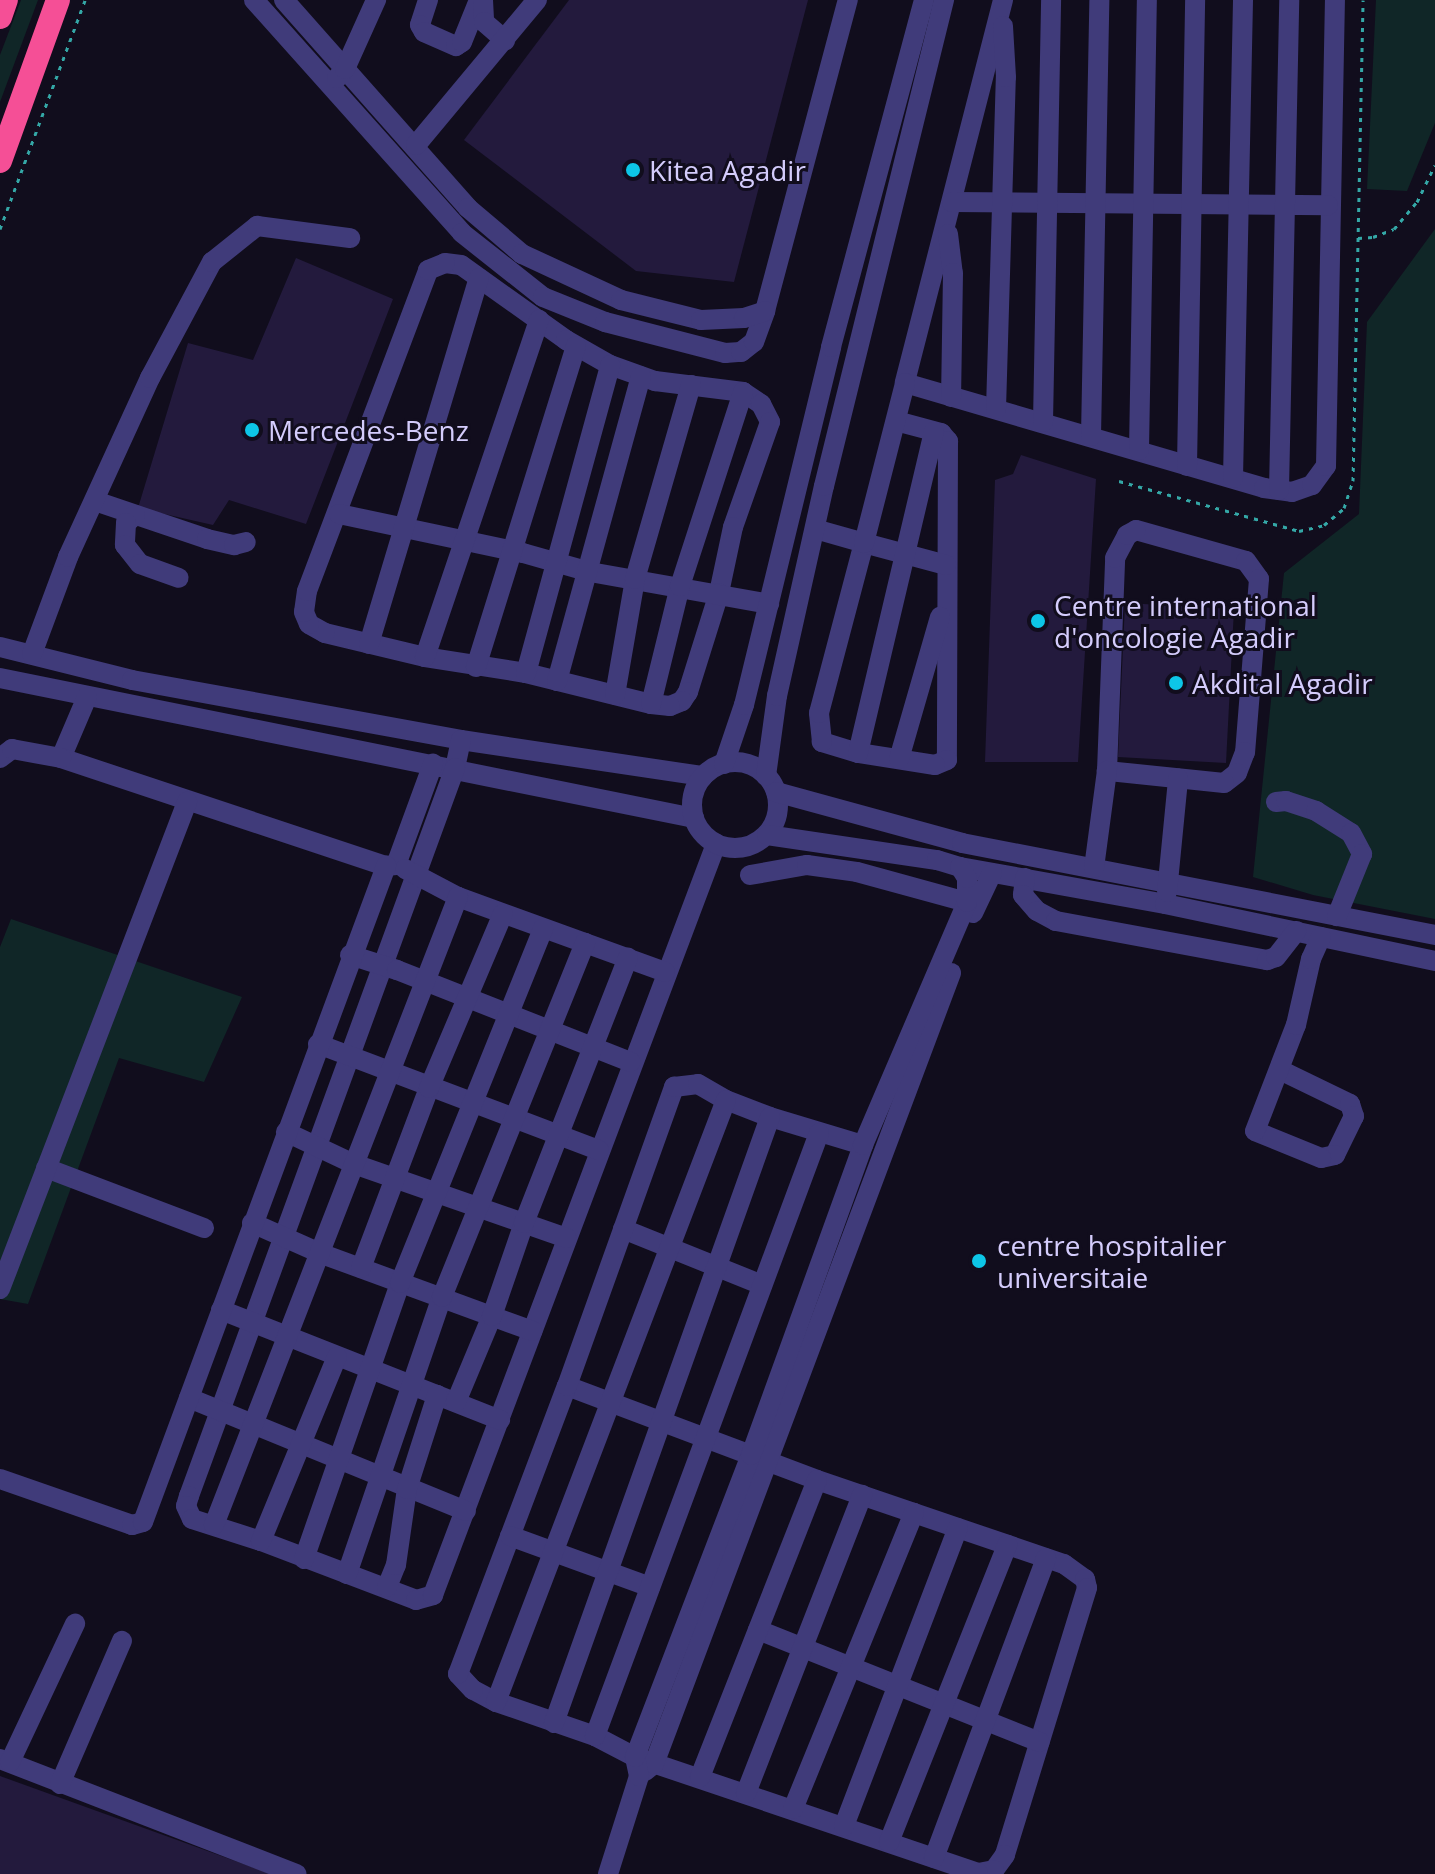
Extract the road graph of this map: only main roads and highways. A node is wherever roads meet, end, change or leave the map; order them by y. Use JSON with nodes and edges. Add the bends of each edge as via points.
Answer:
{"nodes":[{"id":1,"x":6,"y":0,"type":"edge"},
{"id":2,"x":58,"y":0,"type":"edge"},
{"id":3,"x":0,"y":17,"type":"edge"},
{"id":4,"x":0,"y":161,"type":"edge"}],
"edges":[{"from":1,"to":3,"type":"highway"},
{"from":2,"to":4,"type":"highway"}]}
